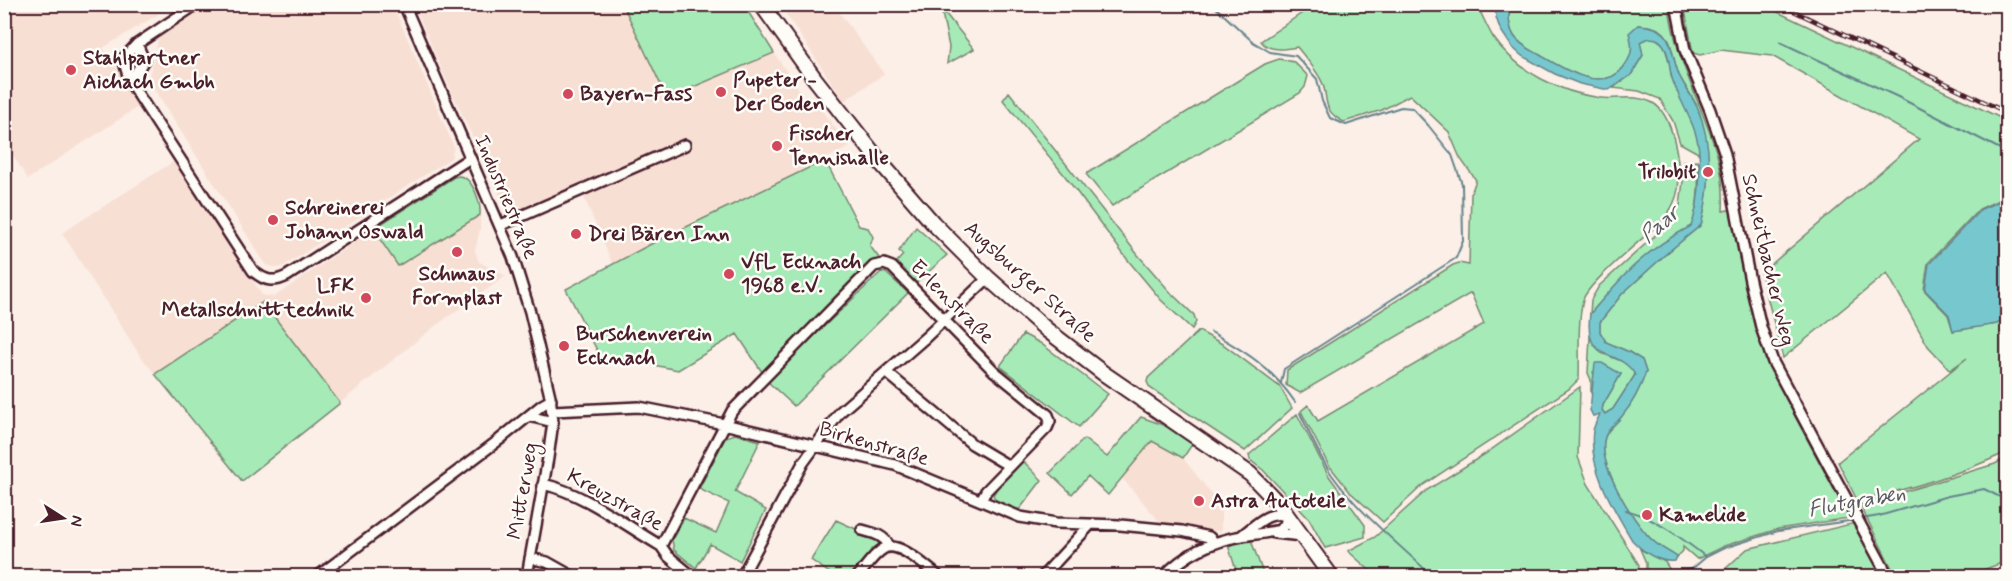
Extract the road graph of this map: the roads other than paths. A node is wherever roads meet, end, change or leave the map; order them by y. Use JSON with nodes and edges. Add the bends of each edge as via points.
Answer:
{"nodes":[{"id":1,"x":197,"y":4,"type":"edge"},
{"id":2,"x":404,"y":4,"type":"edge"},
{"id":3,"x":761,"y":4,"type":"edge"},
{"id":4,"x":1676,"y":4,"type":"edge"},
{"id":5,"x":137,"y":44,"type":"junction"},
{"id":6,"x":130,"y":82,"type":"junction"},
{"id":7,"x":685,"y":145,"type":"dead end"},
{"id":8,"x":470,"y":158,"type":"junction"},
{"id":9,"x":501,"y":225,"type":"junction"},
{"id":10,"x":988,"y":278,"type":"junction"},
{"id":11,"x":944,"y":320,"type":"junction"},
{"id":12,"x":886,"y":372,"type":"junction"},
{"id":13,"x":551,"y":400,"type":"junction"},
{"id":14,"x":553,"y":411,"type":"junction"},
{"id":15,"x":529,"y":416,"type":"junction"},
{"id":16,"x":553,"y":422,"type":"junction"},
{"id":17,"x":724,"y":424,"type":"junction"},
{"id":18,"x":815,"y":446,"type":"junction"},
{"id":19,"x":1009,"y":466,"type":"junction"},
{"id":20,"x":543,"y":484,"type":"junction"},
{"id":21,"x":1270,"y":493,"type":"junction"},
{"id":22,"x":981,"y":500,"type":"junction"},
{"id":23,"x":1288,"y":517,"type":"junction"},
{"id":24,"x":1263,"y":519,"type":"junction"},
{"id":25,"x":1089,"y":525,"type":"junction"},
{"id":26,"x":862,"y":530,"type":"dead end"},
{"id":27,"x":1269,"y":533,"type":"junction"},
{"id":28,"x":1241,"y":536,"type":"junction"},
{"id":29,"x":1302,"y":536,"type":"junction"},
{"id":30,"x":1215,"y":543,"type":"junction"},
{"id":31,"x":661,"y":546,"type":"junction"},
{"id":32,"x":889,"y":546,"type":"junction"},
{"id":33,"x":530,"y":558,"type":"junction"},
{"id":34,"x":1169,"y":574,"type":"edge"},
{"id":35,"x":318,"y":576,"type":"edge"},
{"id":36,"x":527,"y":576,"type":"edge"},
{"id":37,"x":572,"y":576,"type":"edge"},
{"id":38,"x":692,"y":576,"type":"edge"},
{"id":39,"x":742,"y":576,"type":"edge"},
{"id":40,"x":858,"y":576,"type":"edge"},
{"id":41,"x":938,"y":576,"type":"edge"},
{"id":42,"x":1043,"y":576,"type":"edge"},
{"id":43,"x":1331,"y":576,"type":"edge"},
{"id":44,"x":1888,"y":576,"type":"edge"}],
"edges":[{"from":1,"to":5,"type":"street"},
{"from":2,"to":8,"type":"street","name":"Industriestraße"},
{"from":3,"to":10,"type":"main road","name":"Augsburger Straße","via":[[881,163]]},
{"from":4,"to":44,"type":"street","name":"Schneitbacher Weg","via":[[1685,50],[1725,154],[1750,281],[1773,362]]},
{"from":5,"to":6,"type":"street","via":[[144,60]]},
{"from":5,"to":6,"type":"street","via":[[123,59]]},
{"from":6,"to":8,"type":"street","via":[[253,271],[268,280],[287,276]]},
{"from":7,"to":9,"type":"street"},
{"from":8,"to":9,"type":"street","name":"Industriestraße"},
{"from":9,"to":13,"type":"street","name":"Industriestraße","via":[[530,312]]},
{"from":10,"to":11,"type":"street"},
{"from":10,"to":21,"type":"main road","name":"Augsburger Straße","via":[[1103,373],[1250,474]]},
{"from":11,"to":12,"type":"street"},
{"from":11,"to":17,"type":"street","name":"Erlenstraße","via":[[892,267],[874,266],[760,381]]},
{"from":11,"to":19,"type":"street","name":"Erlenstraße","via":[[994,370],[1048,415],[1047,428]]},
{"from":12,"to":18,"type":"street","via":[[840,412]]},
{"from":12,"to":19,"type":"street","via":[[972,444]]},
{"from":13,"to":14,"type":"street","name":"Industriestraße"},
{"from":13,"to":15,"type":"street"},
{"from":14,"to":16,"type":"street","name":"Mitterweg"},
{"from":14,"to":17,"type":"street","name":"Birkenstraße","via":[[639,407]]},
{"from":15,"to":16,"type":"street"},
{"from":15,"to":35,"type":"street"},
{"from":16,"to":20,"type":"street","name":"Mitterweg"},
{"from":17,"to":18,"type":"street","name":"Birkenstraße"},
{"from":17,"to":31,"type":"street","name":"Erlenstraße"},
{"from":18,"to":22,"type":"street","name":"Birkenstraße","via":[[895,465]]},
{"from":18,"to":39,"type":"street"},
{"from":19,"to":22,"type":"street","name":"Erlenstraße"},
{"from":20,"to":31,"type":"street","name":"Kreuzstraße","via":[[585,500]]},
{"from":20,"to":33,"type":"street","name":"Mitterweg"},
{"from":21,"to":23,"type":"main road","name":"Augsburger Straße"},
{"from":21,"to":24,"type":"street"},
{"from":22,"to":25,"type":"street","name":"Birkenstraße","via":[[1027,518]]},
{"from":23,"to":24,"type":"street","via":[[1276,514]]},
{"from":23,"to":27,"type":"street","via":[[1284,526]]},
{"from":23,"to":29,"type":"main road","name":"Augsburger Straße"},
{"from":24,"to":28,"type":"street"},
{"from":25,"to":30,"type":"street","name":"Birkenstraße","via":[[1182,531],[1209,537]]},
{"from":25,"to":42,"type":"street"},
{"from":26,"to":32,"type":"street","via":[[879,535]]},
{"from":27,"to":28,"type":"street"},
{"from":27,"to":29,"type":"street"},
{"from":28,"to":30,"type":"street"},
{"from":29,"to":43,"type":"main road","name":"Augsburger Straße"},
{"from":30,"to":34,"type":"street","via":[[1193,553]]},
{"from":31,"to":38,"type":"street","name":"Kreuzstraße"},
{"from":32,"to":40,"type":"street"},
{"from":32,"to":41,"type":"street","via":[[907,552]]},
{"from":33,"to":36,"type":"street","name":"Mitterweg"},
{"from":33,"to":37,"type":"street","via":[[547,562]]}]}
